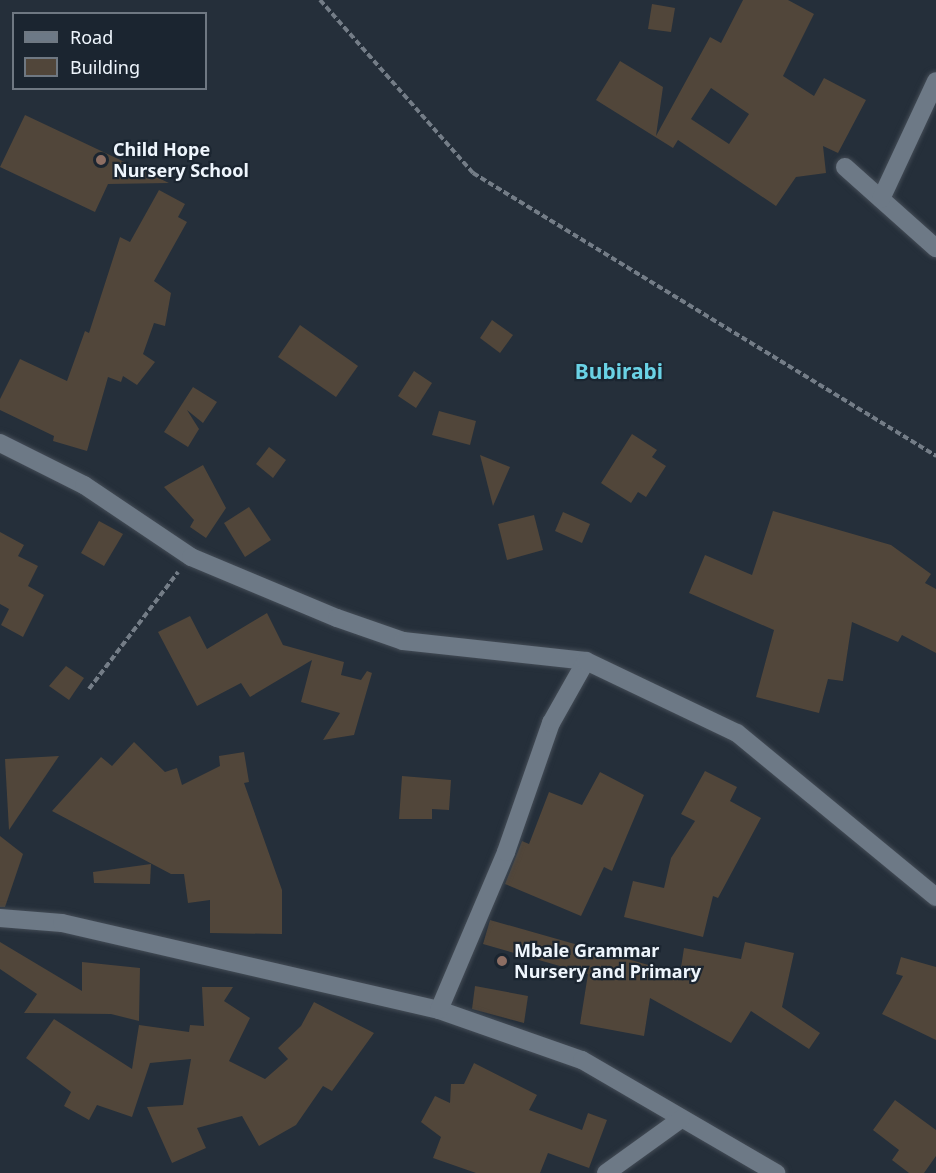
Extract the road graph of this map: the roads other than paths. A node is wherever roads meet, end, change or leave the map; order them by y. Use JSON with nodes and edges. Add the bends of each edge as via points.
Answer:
{"nodes":[{"id":1,"x":936,"y":81,"type":"edge"},
{"id":2,"x":845,"y":167,"type":"dead end"},
{"id":3,"x":881,"y":199,"type":"junction"},
{"id":4,"x":936,"y":248,"type":"edge"},
{"id":5,"x":0,"y":443,"type":"edge"},
{"id":6,"x":586,"y":661,"type":"junction"},
{"id":7,"x":936,"y":897,"type":"edge"},
{"id":8,"x":0,"y":918,"type":"edge"},
{"id":9,"x":439,"y":1010,"type":"junction"},
{"id":10,"x":681,"y":1119,"type":"junction"},
{"id":11,"x":606,"y":1173,"type":"edge"},
{"id":12,"x":776,"y":1173,"type":"edge"}],
"edges":[{"from":1,"to":3,"type":"street"},
{"from":2,"to":3,"type":"street"},
{"from":3,"to":4,"type":"street"},
{"from":5,"to":6,"type":"street","via":[[84,485],[191,557],[403,641]]},
{"from":6,"to":7,"type":"street","via":[[737,733]]},
{"from":6,"to":9,"type":"street","via":[[551,723],[506,852]]},
{"from":8,"to":9,"type":"street","via":[[62,923]]},
{"from":9,"to":10,"type":"street","via":[[582,1060]]},
{"from":10,"to":11,"type":"street"},
{"from":10,"to":12,"type":"street"}]}
